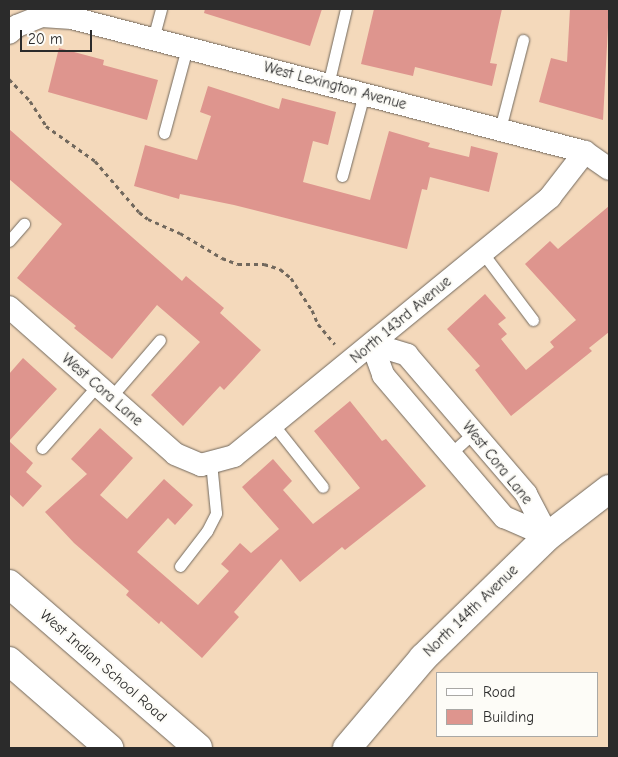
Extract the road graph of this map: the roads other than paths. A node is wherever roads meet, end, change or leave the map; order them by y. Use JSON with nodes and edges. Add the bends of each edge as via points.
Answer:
{"nodes":[{"id":1,"x":162,"y":9,"type":"edge"},
{"id":2,"x":346,"y":9,"type":"edge"},
{"id":3,"x":56,"y":13,"type":"edge"},
{"id":4,"x":13,"y":30,"type":"edge"},
{"id":5,"x":153,"y":40,"type":"junction"},
{"id":6,"x":524,"y":40,"type":"dead end"},
{"id":7,"x":187,"y":48,"type":"junction"},
{"id":8,"x":328,"y":85,"type":"junction"},
{"id":9,"x":364,"y":94,"type":"junction"},
{"id":10,"x":500,"y":129,"type":"junction"},
{"id":11,"x":164,"y":133,"type":"dead end"},
{"id":12,"x":585,"y":152,"type":"junction"},
{"id":13,"x":609,"y":169,"type":"edge"},
{"id":14,"x":342,"y":176,"type":"dead end"},
{"id":15,"x":24,"y":224,"type":"dead end"},
{"id":16,"x":9,"y":241,"type":"edge"},
{"id":17,"x":482,"y":252,"type":"junction"},
{"id":18,"x":9,"y":307,"type":"edge"},
{"id":19,"x":533,"y":320,"type":"dead end"},
{"id":20,"x":160,"y":340,"type":"dead end"},
{"id":21,"x":372,"y":344,"type":"junction"},
{"id":22,"x":104,"y":391,"type":"junction"},
{"id":23,"x":273,"y":424,"type":"junction"},
{"id":24,"x":473,"y":433,"type":"junction"},
{"id":25,"x":42,"y":448,"type":"dead end"},
{"id":26,"x":450,"y":454,"type":"junction"},
{"id":27,"x":206,"y":464,"type":"junction"},
{"id":28,"x":323,"y":487,"type":"dead end"},
{"id":29,"x":609,"y":489,"type":"edge"},
{"id":30,"x":548,"y":536,"type":"junction"},
{"id":31,"x":180,"y":566,"type":"dead end"},
{"id":32,"x":9,"y":584,"type":"edge"},
{"id":33,"x":9,"y":661,"type":"edge"},
{"id":34,"x":108,"y":748,"type":"edge"},
{"id":35,"x":198,"y":748,"type":"edge"},
{"id":36,"x":347,"y":748,"type":"edge"}],
"edges":[{"from":1,"to":5,"type":"lane"},
{"from":2,"to":8,"type":"lane"},
{"from":3,"to":4,"type":"street","name":"West Lexington Avenue"},
{"from":3,"to":5,"type":"street","name":"West Lexington Avenue"},
{"from":5,"to":7,"type":"street","name":"West Lexington Avenue"},
{"from":6,"to":10,"type":"lane"},
{"from":7,"to":8,"type":"street","name":"West Lexington Avenue"},
{"from":7,"to":11,"type":"lane"},
{"from":8,"to":9,"type":"street","name":"West Lexington Avenue"},
{"from":9,"to":10,"type":"street","name":"West Lexington Avenue"},
{"from":9,"to":14,"type":"lane"},
{"from":10,"to":12,"type":"street","name":"West Lexington Avenue"},
{"from":12,"to":13,"type":"street","name":"West Lexington Avenue"},
{"from":12,"to":17,"type":"street","name":"North 143rd Avenue","via":[[550,197]]},
{"from":15,"to":16,"type":"lane"},
{"from":17,"to":19,"type":"lane"},
{"from":17,"to":21,"type":"street","name":"North 143rd Avenue"},
{"from":18,"to":22,"type":"street","name":"West Cora Lane"},
{"from":20,"to":22,"type":"lane"},
{"from":21,"to":23,"type":"street","name":"North 143rd Avenue"},
{"from":21,"to":24,"type":"street","name":"West Cora Lane","via":[[407,355]]},
{"from":21,"to":26,"type":"street","name":"West Cora Lane","via":[[383,375]]},
{"from":22,"to":25,"type":"lane"},
{"from":22,"to":27,"type":"street","name":"West Cora Lane","via":[[175,454]]},
{"from":23,"to":27,"type":"street","name":"North 143rd Avenue","via":[[234,456]]},
{"from":23,"to":28,"type":"lane"},
{"from":24,"to":26,"type":"lane"},
{"from":24,"to":30,"type":"street","name":"West Cora Lane","via":[[526,494]]},
{"from":26,"to":30,"type":"street","name":"West Cora Lane","via":[[504,517]]},
{"from":27,"to":31,"type":"lane","via":[[216,513],[207,531]]},
{"from":29,"to":30,"type":"main road","name":"North 144th Avenue"},
{"from":30,"to":36,"type":"main road","name":"North 144th Avenue","via":[[423,658]]},
{"from":32,"to":35,"type":"main road","name":"West Indian School Road"},
{"from":33,"to":34,"type":"main road"}]}
